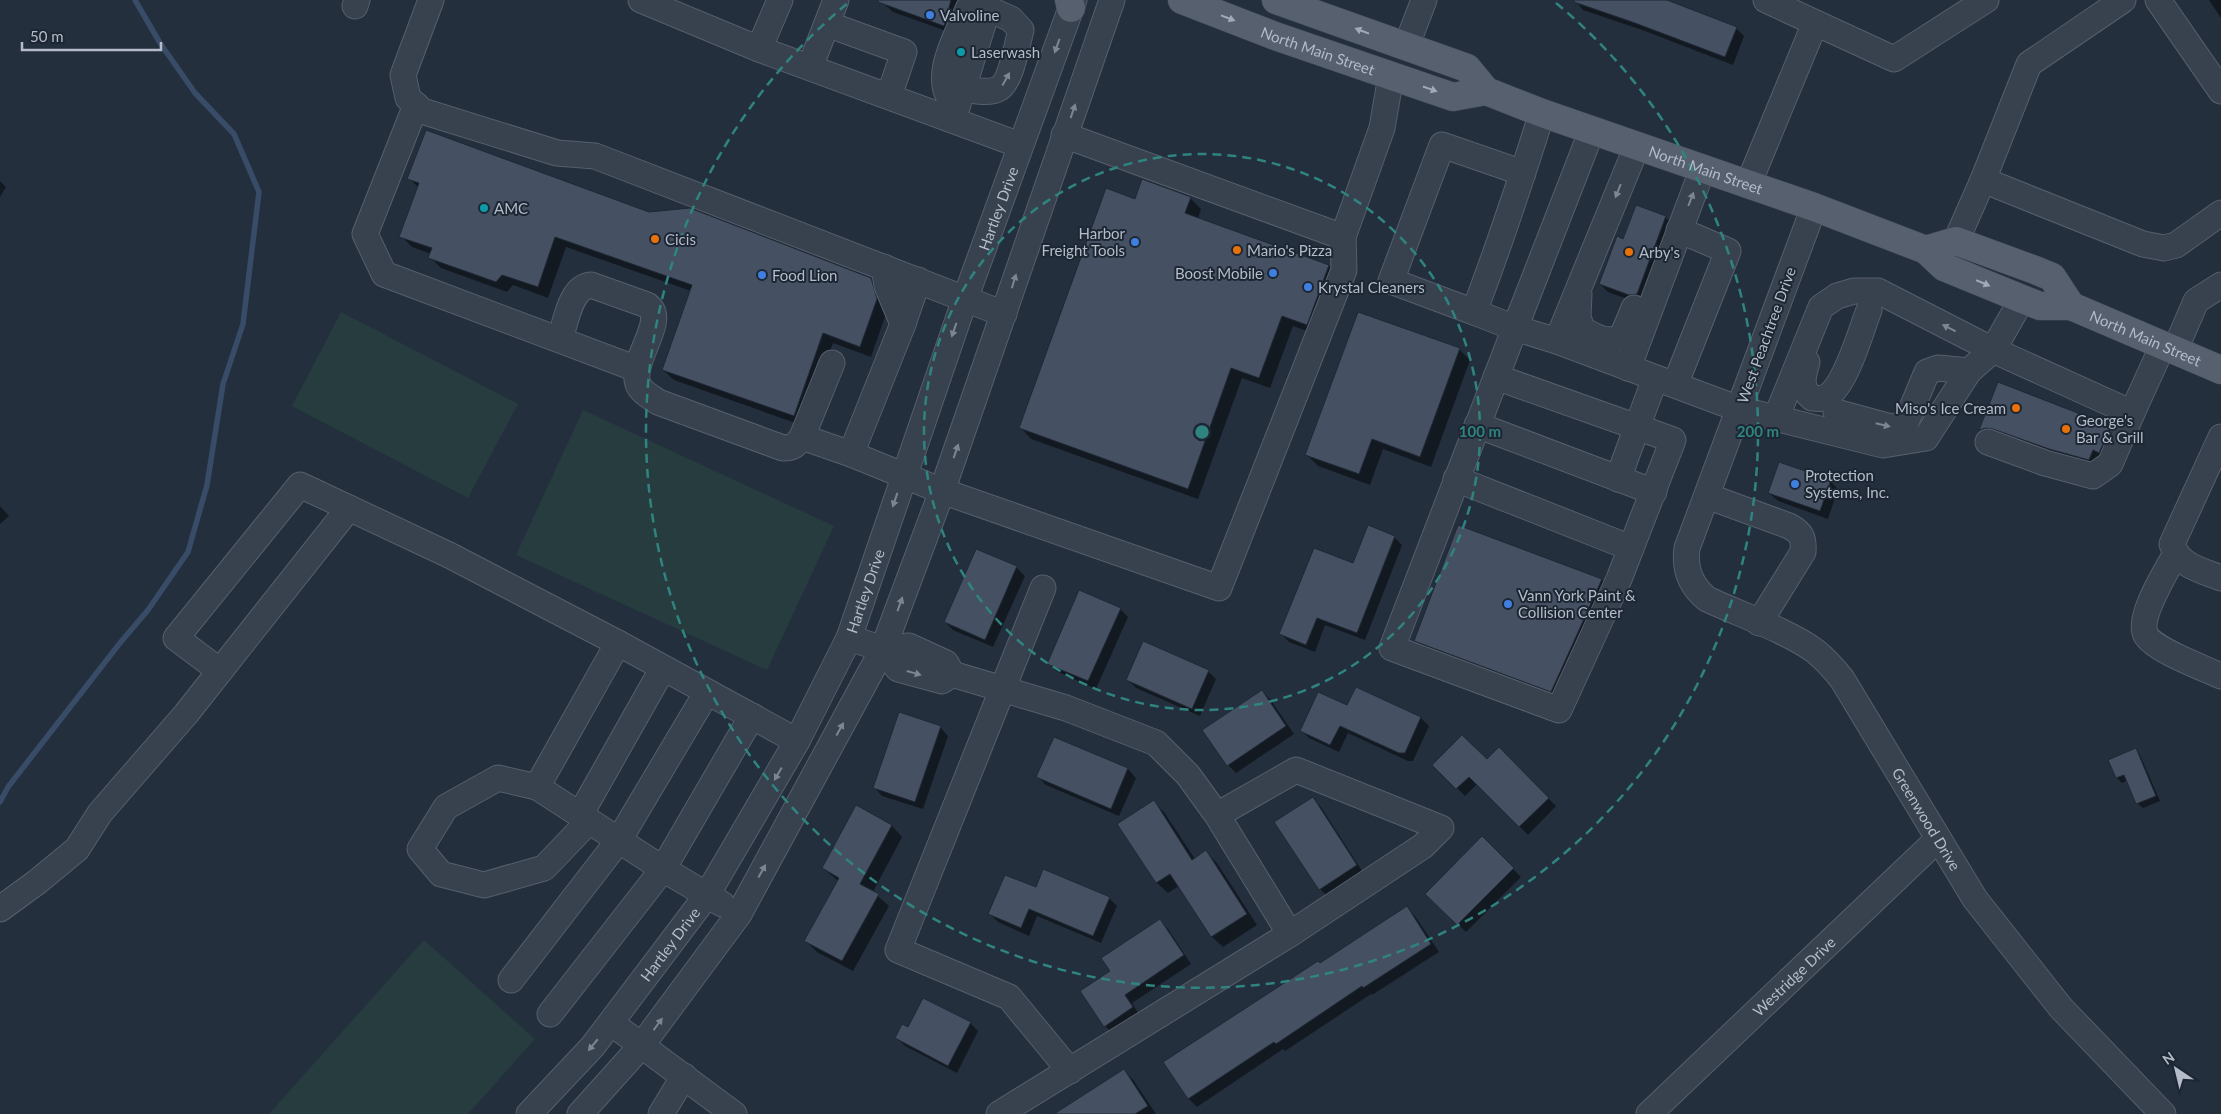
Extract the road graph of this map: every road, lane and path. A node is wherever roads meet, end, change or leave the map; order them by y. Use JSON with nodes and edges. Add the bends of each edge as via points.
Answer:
{"nodes":[{"id":1,"x":431,"y":0,"type":"edge"},
{"id":2,"x":641,"y":0,"type":"edge"},
{"id":3,"x":780,"y":0,"type":"edge"},
{"id":4,"x":1112,"y":0,"type":"edge"},
{"id":5,"x":1182,"y":0,"type":"edge"},
{"id":6,"x":1424,"y":0,"type":"edge"},
{"id":7,"x":1766,"y":0,"type":"edge"},
{"id":8,"x":1986,"y":0,"type":"edge"},
{"id":9,"x":2123,"y":0,"type":"edge"},
{"id":10,"x":2158,"y":0,"type":"edge"},
{"id":11,"x":1283,"y":1,"type":"edge"},
{"id":12,"x":1071,"y":3,"type":"edge"},
{"id":13,"x":666,"y":6,"type":"edge"},
{"id":14,"x":829,"y":7,"type":"edge"},
{"id":15,"x":1815,"y":23,"type":"junction"},
{"id":16,"x":760,"y":49,"type":"junction"},
{"id":17,"x":1414,"y":50,"type":"junction"},
{"id":18,"x":810,"y":67,"type":"junction"},
{"id":19,"x":1391,"y":76,"type":"junction"},
{"id":20,"x":1486,"y":91,"type":"junction"},
{"id":21,"x":2221,"y":91,"type":"edge"},
{"id":22,"x":888,"y":96,"type":"junction"},
{"id":23,"x":416,"y":105,"type":"junction"},
{"id":24,"x":957,"y":106,"type":"junction"},
{"id":25,"x":1542,"y":113,"type":"junction"},
{"id":26,"x":1592,"y":130,"type":"junction"},
{"id":27,"x":1064,"y":135,"type":"junction"},
{"id":28,"x":1020,"y":145,"type":"junction"},
{"id":29,"x":1637,"y":146,"type":"junction"},
{"id":30,"x":1702,"y":168,"type":"junction"},
{"id":31,"x":1523,"y":173,"type":"junction"},
{"id":32,"x":1983,"y":180,"type":"junction"},
{"id":33,"x":1748,"y":185,"type":"junction"},
{"id":34,"x":1814,"y":207,"type":"junction"},
{"id":35,"x":2221,"y":213,"type":"edge"},
{"id":36,"x":1343,"y":237,"type":"junction"},
{"id":37,"x":1677,"y":237,"type":"junction"},
{"id":38,"x":1956,"y":241,"type":"junction"},
{"id":39,"x":1935,"y":258,"type":"junction"},
{"id":40,"x":884,"y":266,"type":"junction"},
{"id":41,"x":2052,"y":277,"type":"junction"},
{"id":42,"x":918,"y":280,"type":"junction"},
{"id":43,"x":2221,"y":284,"type":"edge"},
{"id":44,"x":1579,"y":287,"type":"junction"},
{"id":45,"x":1854,"y":291,"type":"junction"},
{"id":46,"x":965,"y":299,"type":"junction"},
{"id":47,"x":2022,"y":299,"type":"junction"},
{"id":48,"x":2196,"y":302,"type":"junction"},
{"id":49,"x":2071,"y":306,"type":"junction"},
{"id":50,"x":1820,"y":307,"type":"junction"},
{"id":51,"x":2221,"y":309,"type":"edge"},
{"id":52,"x":1869,"y":310,"type":"junction"},
{"id":53,"x":1474,"y":312,"type":"junction"},
{"id":54,"x":1004,"y":314,"type":"junction"},
{"id":55,"x":903,"y":324,"type":"junction"},
{"id":56,"x":1515,"y":328,"type":"junction"},
{"id":57,"x":1560,"y":334,"type":"junction"},
{"id":58,"x":560,"y":339,"type":"junction"},
{"id":59,"x":2169,"y":348,"type":"junction"},
{"id":60,"x":1993,"y":350,"type":"junction"},
{"id":61,"x":1630,"y":362,"type":"junction"},
{"id":62,"x":832,"y":363,"type":"dead end"},
{"id":63,"x":636,"y":369,"type":"junction"},
{"id":64,"x":2221,"y":370,"type":"edge"},
{"id":65,"x":1969,"y":371,"type":"junction"},
{"id":66,"x":1496,"y":377,"type":"junction"},
{"id":67,"x":1665,"y":382,"type":"junction"},
{"id":68,"x":1739,"y":409,"type":"junction"},
{"id":69,"x":2132,"y":413,"type":"junction"},
{"id":70,"x":1776,"y":418,"type":"junction"},
{"id":71,"x":1830,"y":421,"type":"junction"},
{"id":72,"x":1477,"y":425,"type":"junction"},
{"id":73,"x":1637,"y":427,"type":"junction"},
{"id":74,"x":802,"y":437,"type":"junction"},
{"id":75,"x":2220,"y":440,"type":"edge"},
{"id":76,"x":1988,"y":442,"type":"dead end"},
{"id":77,"x":851,"y":454,"type":"junction"},
{"id":78,"x":904,"y":474,"type":"junction"},
{"id":79,"x":1456,"y":479,"type":"junction"},
{"id":80,"x":1618,"y":479,"type":"junction"},
{"id":81,"x":942,"y":491,"type":"junction"},
{"id":82,"x":1654,"y":492,"type":"junction"},
{"id":83,"x":1706,"y":496,"type":"junction"},
{"id":84,"x":349,"y":508,"type":"junction"},
{"id":85,"x":1631,"y":548,"type":"junction"},
{"id":86,"x":1687,"y":548,"type":"joint"},
{"id":87,"x":2175,"y":555,"type":"junction"},
{"id":88,"x":2221,"y":578,"type":"edge"},
{"id":89,"x":1043,"y":588,"type":"dead end"},
{"id":90,"x":1759,"y":623,"type":"junction"},
{"id":91,"x":848,"y":638,"type":"junction"},
{"id":92,"x":618,"y":643,"type":"junction"},
{"id":93,"x":883,"y":649,"type":"junction"},
{"id":94,"x":663,"y":668,"type":"junction"},
{"id":95,"x":220,"y":672,"type":"junction"},
{"id":96,"x":2221,"y":676,"type":"edge"},
{"id":97,"x":1004,"y":690,"type":"junction"},
{"id":98,"x":707,"y":692,"type":"junction"},
{"id":99,"x":752,"y":716,"type":"junction"},
{"id":100,"x":797,"y":741,"type":"junction"},
{"id":101,"x":536,"y":787,"type":"junction"},
{"id":102,"x":1217,"y":815,"type":"junction"},
{"id":103,"x":585,"y":818,"type":"junction"},
{"id":104,"x":1938,"y":839,"type":"junction"},
{"id":105,"x":620,"y":840,"type":"junction"},
{"id":106,"x":663,"y":869,"type":"junction"},
{"id":107,"x":707,"y":895,"type":"junction"},
{"id":108,"x":0,"y":908,"type":"edge"},
{"id":109,"x":739,"y":914,"type":"junction"},
{"id":110,"x":1290,"y":934,"type":"junction"},
{"id":111,"x":511,"y":980,"type":"dead end"},
{"id":112,"x":550,"y":1014,"type":"dead end"},
{"id":113,"x":611,"y":1022,"type":"junction"},
{"id":114,"x":642,"y":1045,"type":"junction"},
{"id":115,"x":1070,"y":1071,"type":"junction"},
{"id":116,"x":684,"y":1076,"type":"junction"},
{"id":117,"x":728,"y":1112,"type":"edge"},
{"id":118,"x":529,"y":1114,"type":"edge"},
{"id":119,"x":580,"y":1114,"type":"edge"},
{"id":120,"x":661,"y":1114,"type":"edge"},
{"id":121,"x":998,"y":1114,"type":"edge"},
{"id":122,"x":1649,"y":1114,"type":"edge"},
{"id":123,"x":2163,"y":1114,"type":"edge"}],
"edges":[{"from":1,"to":23,"type":"street","via":[[403,75],[408,98]]},
{"from":2,"to":13,"type":"street"},
{"from":3,"to":16,"type":"street"},
{"from":27,"to":4,"type":"street","one_way":true},
{"from":5,"to":19,"type":"main road","name":"North Main Street","one_way":true},
{"from":6,"to":17,"type":"street"},
{"from":7,"to":15,"type":"street"},
{"from":8,"to":15,"type":"street","via":[[1894,59]]},
{"from":9,"to":32,"type":"street","via":[[2029,64]]},
{"from":10,"to":21,"type":"street"},
{"from":17,"to":11,"type":"main road","name":"North Main Street","one_way":true},
{"from":12,"to":28,"type":"street","name":"Hartley Drive","one_way":true},
{"from":13,"to":16,"type":"street"},
{"from":14,"to":18,"type":"street"},
{"from":14,"to":22,"type":"street","via":[[904,52]]},
{"from":15,"to":33,"type":"street"},
{"from":16,"to":18,"type":"street"},
{"from":17,"to":19,"type":"main road"},
{"from":17,"to":20,"type":"main road","name":"North Main Street","via":[[1467,68]]},
{"from":18,"to":22,"type":"street"},
{"from":19,"to":20,"type":"main road","name":"North Main Street","one_way":true,"via":[[1453,97]]},
{"from":19,"to":36,"type":"street","via":[[1382,128]]},
{"from":20,"to":25,"type":"main road","name":"North Main Street"},
{"from":22,"to":24,"type":"street"},
{"from":23,"to":40,"type":"street","via":[[422,111],[557,153],[595,156]]},
{"from":23,"to":58,"type":"street","via":[[365,234],[384,274]]},
{"from":24,"to":24,"type":"street","one_way":true,"via":[[984,91],[999,88],[1008,79],[1020,30],[1011,19],[974,4],[968,9],[946,64],[944,78],[950,102]]},
{"from":24,"to":28,"type":"street"},
{"from":25,"to":26,"type":"main road","name":"North Main Street"},
{"from":25,"to":31,"type":"street"},
{"from":26,"to":29,"type":"main road","name":"North Main Street"},
{"from":26,"to":56,"type":"street"},
{"from":27,"to":36,"type":"street"},
{"from":54,"to":27,"type":"street","one_way":true},
{"from":28,"to":46,"type":"street","name":"Hartley Drive"},
{"from":29,"to":30,"type":"main road","name":"North Main Street"},
{"from":29,"to":44,"type":"street","one_way":true},
{"from":30,"to":33,"type":"main road","name":"North Main Street"},
{"from":37,"to":30,"type":"street","one_way":true},
{"from":31,"to":53,"type":"street"},
{"from":31,"to":53,"type":"street","via":[[1442,144],[1391,281]]},
{"from":32,"to":35,"type":"street","via":[[2143,244],[2164,248],[2176,245]]},
{"from":32,"to":38,"type":"street"},
{"from":33,"to":34,"type":"main road","name":"North Main Street"},
{"from":34,"to":39,"type":"main road","name":"North Main Street"},
{"from":34,"to":68,"type":"street","name":"West Peachtree Drive"},
{"from":36,"to":81,"type":"street","via":[[1344,270],[1220,588]]},
{"from":37,"to":44,"type":"street","via":[[1654,260],[1622,337],[1605,340],[1582,329],[1578,317]]},
{"from":37,"to":61,"type":"street"},
{"from":37,"to":67,"type":"street","via":[[1728,251]]},
{"from":38,"to":39,"type":"main road"},
{"from":38,"to":41,"type":"main road"},
{"from":39,"to":47,"type":"main road","name":"North Main Street","one_way":true},
{"from":40,"to":42,"type":"street"},
{"from":40,"to":55,"type":"street","via":[[887,286]]},
{"from":41,"to":47,"type":"main road","via":[[2030,287]]},
{"from":41,"to":49,"type":"main road","name":"North Main Street"},
{"from":42,"to":46,"type":"street"},
{"from":42,"to":55,"type":"street"},
{"from":43,"to":48,"type":"street"},
{"from":44,"to":57,"type":"street"},
{"from":45,"to":50,"type":"street","via":[[1837,296]]},
{"from":45,"to":52,"type":"street"},
{"from":60,"to":45,"type":"street","one_way":true,"via":[[1878,291]]},
{"from":46,"to":54,"type":"street"},
{"from":46,"to":78,"type":"street","name":"Hartley Drive","one_way":true},
{"from":47,"to":49,"type":"main road","name":"North Main Street","via":[[2040,306]]},
{"from":47,"to":60,"type":"street"},
{"from":48,"to":51,"type":"street"},
{"from":48,"to":59,"type":"street"},
{"from":49,"to":59,"type":"main road","name":"North Main Street"},
{"from":50,"to":52,"type":"street","via":[[1823,323],[1802,382],[1804,391],[1812,398],[1825,398],[1837,387]]},
{"from":50,"to":70,"type":"street"},
{"from":52,"to":71,"type":"street","via":[[1868,341]]},
{"from":53,"to":56,"type":"street"},
{"from":81,"to":54,"type":"street","one_way":true},
{"from":55,"to":77,"type":"street"},
{"from":56,"to":57,"type":"street"},
{"from":56,"to":66,"type":"street"},
{"from":57,"to":61,"type":"street"},
{"from":58,"to":63,"type":"street"},
{"from":58,"to":63,"type":"street","via":[[575,295],[586,286],[647,305],[655,313],[655,319]]},
{"from":59,"to":64,"type":"main road","name":"North Main Street"},
{"from":59,"to":69,"type":"street"},
{"from":60,"to":65,"type":"street"},
{"from":60,"to":69,"type":"street"},
{"from":61,"to":67,"type":"street"},
{"from":62,"to":74,"type":"street"},
{"from":63,"to":74,"type":"street","via":[[638,384],[658,402],[783,448],[796,445]]},
{"from":71,"to":65,"type":"street","one_way":true,"via":[[1895,428],[1907,420],[1927,372],[1938,368]]},
{"from":65,"to":71,"type":"street","via":[[1926,438],[1883,444]]},
{"from":66,"to":72,"type":"street"},
{"from":66,"to":73,"type":"street"},
{"from":67,"to":68,"type":"street"},
{"from":67,"to":73,"type":"street"},
{"from":68,"to":70,"type":"street"},
{"from":68,"to":83,"type":"street","name":"West Peachtree Drive"},
{"from":69,"to":76,"type":"street","via":[[2110,464],[2093,476]]},
{"from":70,"to":71,"type":"street"},
{"from":72,"to":79,"type":"street"},
{"from":72,"to":80,"type":"street"},
{"from":73,"to":80,"type":"street"},
{"from":73,"to":82,"type":"street","via":[[1673,440]]},
{"from":74,"to":77,"type":"street"},
{"from":75,"to":87,"type":"street","via":[[2172,544]]},
{"from":77,"to":78,"type":"street"},
{"from":78,"to":81,"type":"street"},
{"from":78,"to":91,"type":"street","name":"Hartley Drive","one_way":true},
{"from":79,"to":85,"type":"street"},
{"from":79,"to":85,"type":"street","via":[[1392,648],[1559,710]]},
{"from":80,"to":82,"type":"street"},
{"from":93,"to":81,"type":"street","one_way":true},
{"from":82,"to":85,"type":"street"},
{"from":83,"to":86,"type":"street","name":"West Peachtree Drive"},
{"from":83,"to":90,"type":"street","via":[[1790,526],[1804,539],[1803,552]]},
{"from":84,"to":92,"type":"street","via":[[449,555]]},
{"from":84,"to":95,"type":"street"},
{"from":84,"to":95,"type":"street","via":[[300,485],[176,638]]},
{"from":86,"to":90,"type":"street","name":"Greenwood Drive","via":[[1689,577],[1699,593]]},
{"from":87,"to":88,"type":"street","via":[[2187,565]]},
{"from":87,"to":96,"type":"street","via":[[2145,614],[2145,633],[2153,645]]},
{"from":89,"to":97,"type":"street"},
{"from":90,"to":104,"type":"street","name":"Greenwood Drive","via":[[1795,639],[1833,668]]},
{"from":91,"to":93,"type":"street"},
{"from":91,"to":100,"type":"street","name":"Hartley Drive"},
{"from":92,"to":94,"type":"street"},
{"from":92,"to":101,"type":"street"},
{"from":93,"to":97,"type":"street","via":[[898,669],[942,681],[952,674]]},
{"from":109,"to":93,"type":"street","one_way":true},
{"from":94,"to":98,"type":"street"},
{"from":94,"to":103,"type":"street"},
{"from":95,"to":108,"type":"street","via":[[100,813],[77,849]]},
{"from":97,"to":102,"type":"street","via":[[1066,708],[1156,743],[1188,775]]},
{"from":97,"to":115,"type":"street","via":[[898,950],[1009,996]]},
{"from":98,"to":99,"type":"street"},
{"from":98,"to":105,"type":"street"},
{"from":99,"to":100,"type":"street"},
{"from":99,"to":106,"type":"street"},
{"from":100,"to":107,"type":"street","name":"Hartley Drive","one_way":true},
{"from":101,"to":103,"type":"street"},
{"from":101,"to":103,"type":"street","via":[[498,778],[446,807],[420,849],[441,874],[484,885],[544,868]]},
{"from":102,"to":110,"type":"street"},
{"from":102,"to":110,"type":"street","via":[[1296,770],[1441,828],[1423,846]]},
{"from":103,"to":105,"type":"street"},
{"from":104,"to":122,"type":"street","name":"Westridge Drive"},
{"from":104,"to":123,"type":"street","name":"Greenwood Drive","via":[[1976,899],[2026,965],[2062,1008]]},
{"from":105,"to":106,"type":"street"},
{"from":105,"to":111,"type":"street"},
{"from":106,"to":107,"type":"street"},
{"from":106,"to":112,"type":"street"},
{"from":107,"to":109,"type":"street"},
{"from":107,"to":113,"type":"street","name":"Hartley Drive"},
{"from":114,"to":109,"type":"street","one_way":true},
{"from":110,"to":115,"type":"street"},
{"from":113,"to":114,"type":"street"},
{"from":113,"to":118,"type":"street","name":"Hartley Drive","one_way":true,"via":[[594,1046]]},
{"from":114,"to":116,"type":"street"},
{"from":114,"to":119,"type":"street"},
{"from":115,"to":121,"type":"street"},
{"from":116,"to":117,"type":"street"},
{"from":116,"to":120,"type":"street"}]}
